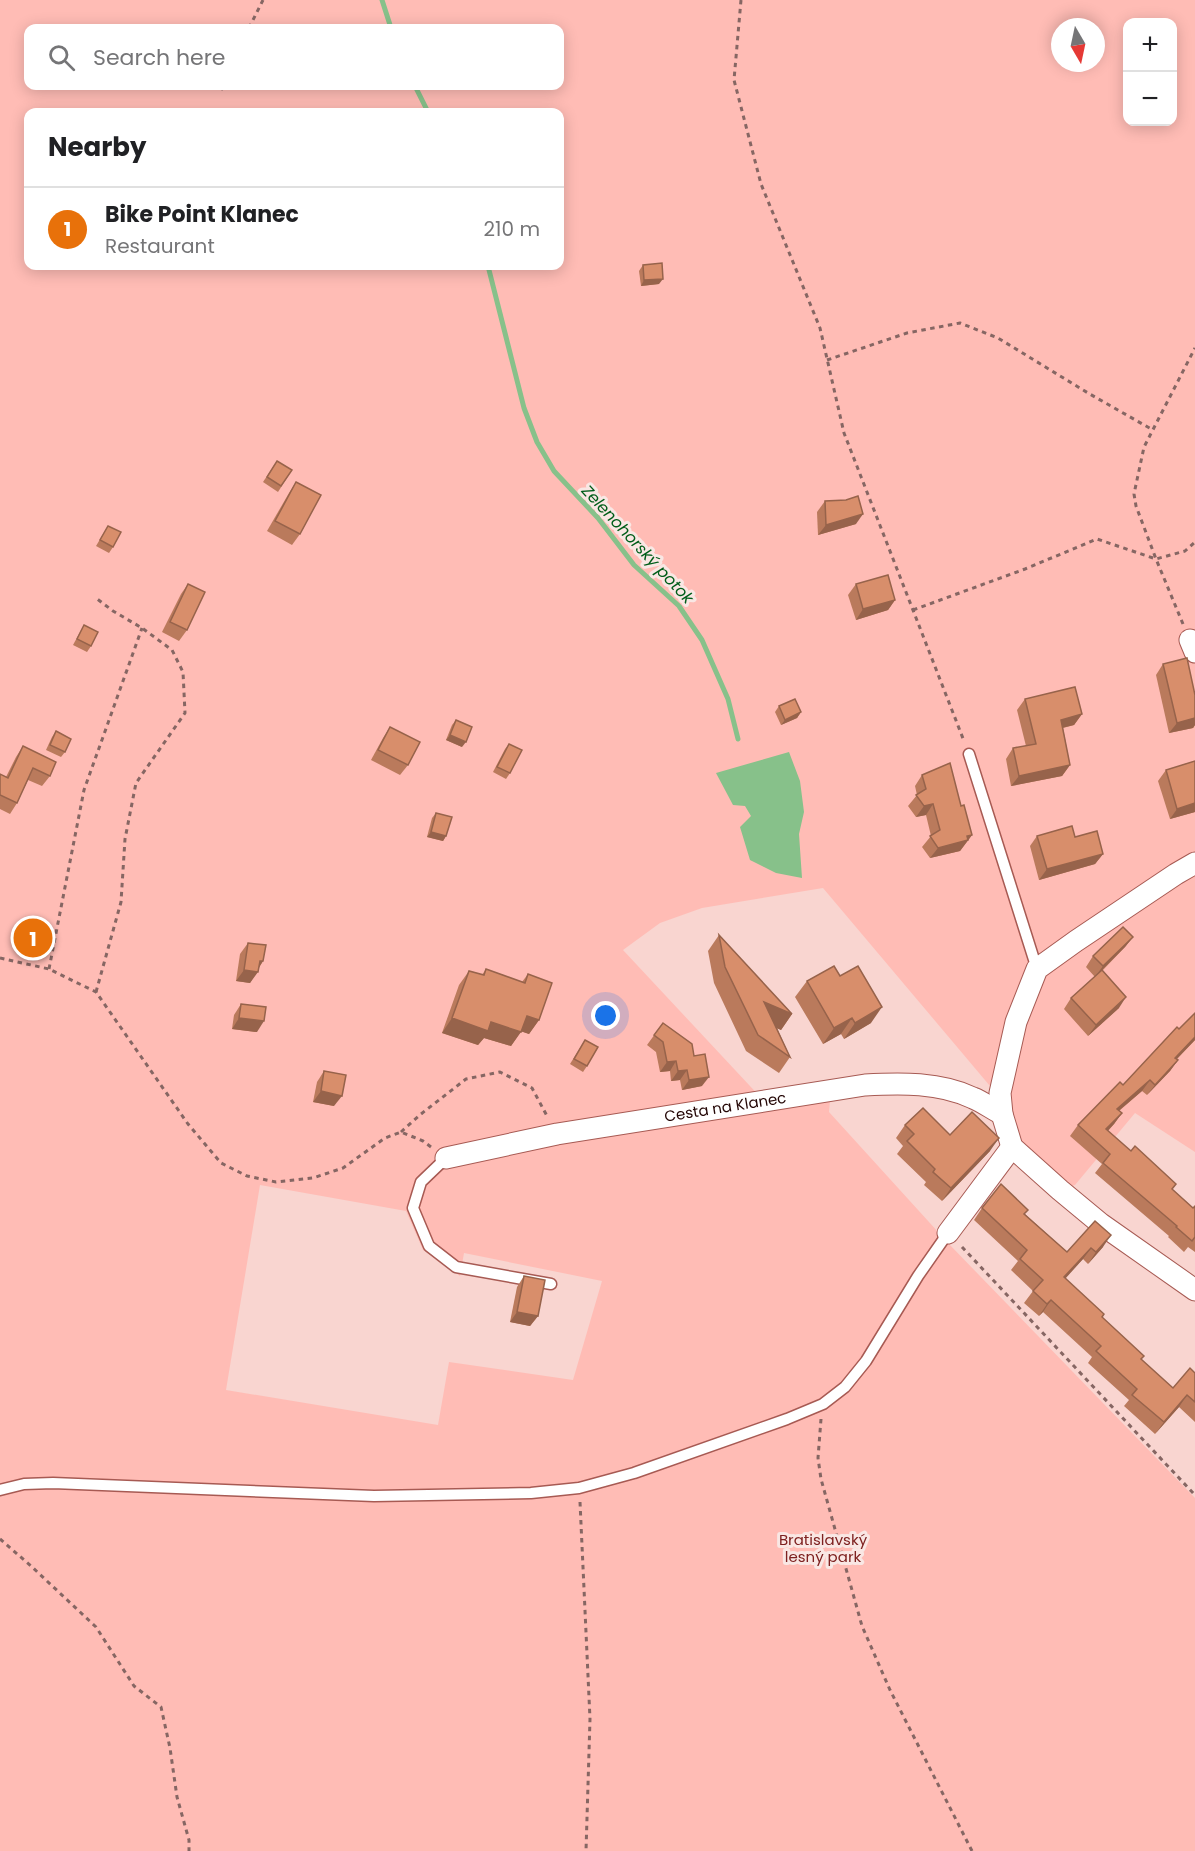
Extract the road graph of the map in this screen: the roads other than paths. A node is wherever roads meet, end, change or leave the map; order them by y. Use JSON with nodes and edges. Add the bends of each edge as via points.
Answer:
{"nodes":[{"id":1,"x":969,"y":754,"type":"road end"},
{"id":2,"x":1195,"y":863,"type":"edge"},
{"id":3,"x":1037,"y":969,"type":"junction"},
{"id":4,"x":1002,"y":1114,"type":"junction"},
{"id":5,"x":1012,"y":1147,"type":"junction"},
{"id":6,"x":446,"y":1158,"type":"joint"},
{"id":7,"x":948,"y":1233,"type":"joint"},
{"id":8,"x":551,"y":1284,"type":"dead end"},
{"id":9,"x":1195,"y":1290,"type":"edge"},
{"id":10,"x":0,"y":1491,"type":"edge"}],
"edges":[{"from":1,"to":3,"type":"lane"},
{"from":2,"to":3,"type":"street"},
{"from":3,"to":4,"type":"street","via":[[1016,1022],[1000,1093]]},
{"from":4,"to":5,"type":"street"},
{"from":4,"to":6,"type":"street","name":"Cesta na Klanec","via":[[971,1097],[938,1087],[876,1084],[557,1134]]},
{"from":5,"to":7,"type":"street"},
{"from":5,"to":9,"type":"street","via":[[1101,1224]]},
{"from":6,"to":8,"type":"lane","via":[[421,1182],[413,1208],[429,1246],[456,1267]]},
{"from":7,"to":10,"type":"lane","via":[[866,1361],[845,1387],[823,1404],[728,1441],[579,1488],[531,1493],[374,1496],[53,1483],[24,1484]]}]}
